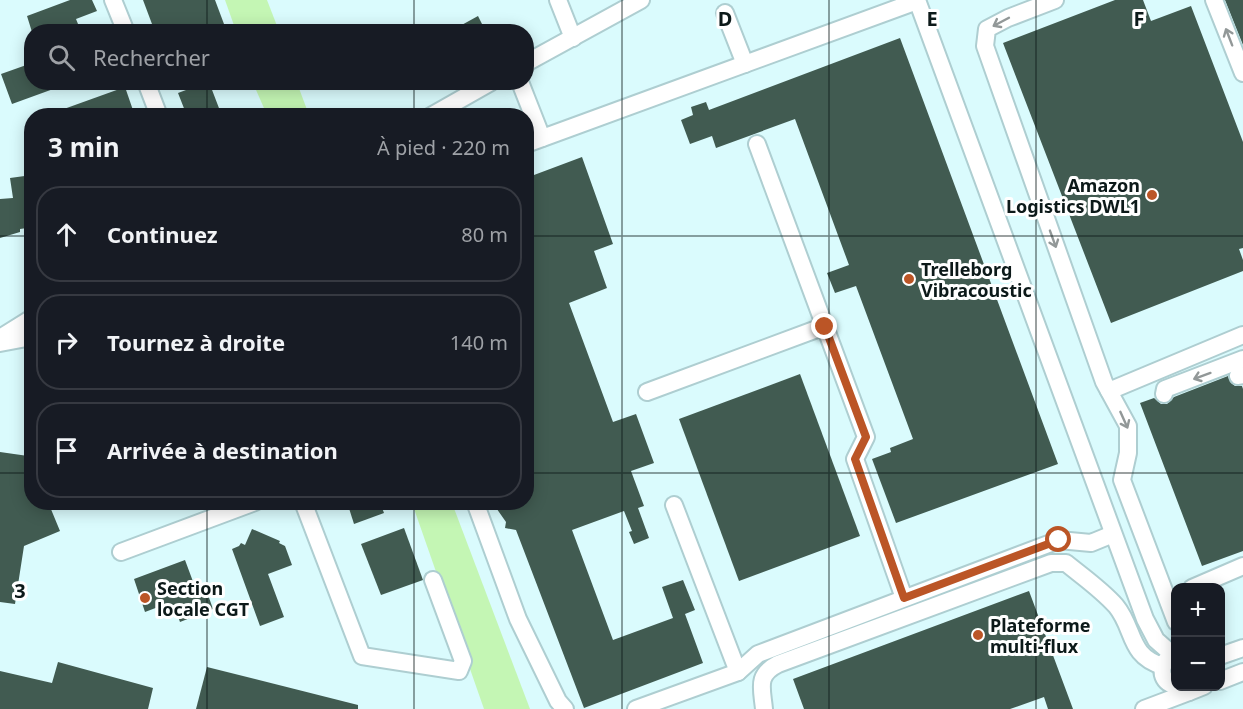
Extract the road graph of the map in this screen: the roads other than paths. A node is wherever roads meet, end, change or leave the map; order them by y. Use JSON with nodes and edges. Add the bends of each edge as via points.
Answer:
{"nodes":[{"id":1,"x":113,"y":0,"type":"edge"},
{"id":2,"x":558,"y":0,"type":"edge"},
{"id":3,"x":641,"y":0,"type":"edge"},
{"id":4,"x":917,"y":0,"type":"edge"},
{"id":5,"x":1055,"y":0,"type":"edge"},
{"id":6,"x":1214,"y":0,"type":"edge"},
{"id":7,"x":725,"y":13,"type":"dead end"},
{"id":8,"x":123,"y":24,"type":"edge"},
{"id":9,"x":573,"y":38,"type":"junction"},
{"id":10,"x":534,"y":59,"type":"edge"},
{"id":11,"x":745,"y":64,"type":"junction"},
{"id":12,"x":1243,"y":73,"type":"edge"},
{"id":13,"x":149,"y":90,"type":"edge"},
{"id":14,"x":477,"y":90,"type":"edge"},
{"id":15,"x":522,"y":90,"type":"edge"},
{"id":16,"x":156,"y":108,"type":"edge"},
{"id":17,"x":445,"y":108,"type":"edge"},
{"id":18,"x":526,"y":108,"type":"edge"},
{"id":19,"x":534,"y":141,"type":"edge"},
{"id":20,"x":757,"y":144,"type":"dead end"},
{"id":21,"x":24,"y":323,"type":"edge"},
{"id":22,"x":825,"y":327,"type":"junction"},
{"id":23,"x":1243,"y":335,"type":"edge"},
{"id":24,"x":0,"y":338,"type":"edge"},
{"id":25,"x":24,"y":338,"type":"edge"},
{"id":26,"x":0,"y":343,"type":"edge"},
{"id":27,"x":1243,"y":359,"type":"edge"},
{"id":28,"x":1108,"y":391,"type":"junction"},
{"id":29,"x":647,"y":392,"type":"dead end"},
{"id":30,"x":1164,"y":394,"type":"dead end"},
{"id":31,"x":674,"y":505,"type":"dead end"},
{"id":32,"x":234,"y":510,"type":"edge"},
{"id":33,"x":306,"y":510,"type":"edge"},
{"id":34,"x":478,"y":510,"type":"edge"},
{"id":35,"x":1113,"y":534,"type":"junction"},
{"id":36,"x":121,"y":552,"type":"dead end"},
{"id":37,"x":1243,"y":566,"type":"edge"},
{"id":38,"x":434,"y":580,"type":"dead end"},
{"id":39,"x":1204,"y":583,"type":"edge"},
{"id":40,"x":904,"y":598,"type":"junction"},
{"id":41,"x":1171,"y":603,"type":"edge"},
{"id":42,"x":1243,"y":648,"type":"edge"},
{"id":43,"x":1225,"y":655,"type":"edge"},
{"id":44,"x":1170,"y":659,"type":"edge"},
{"id":45,"x":738,"y":672,"type":"junction"},
{"id":46,"x":1243,"y":672,"type":"edge"},
{"id":47,"x":1225,"y":679,"type":"edge"},
{"id":48,"x":1171,"y":683,"type":"edge"},
{"id":49,"x":1181,"y":691,"type":"edge"},
{"id":50,"x":565,"y":709,"type":"edge"},
{"id":51,"x":636,"y":709,"type":"edge"},
{"id":52,"x":764,"y":709,"type":"edge"},
{"id":53,"x":1144,"y":709,"type":"edge"}],
"edges":[{"from":1,"to":8,"type":"street"},
{"from":2,"to":9,"type":"street"},
{"from":3,"to":9,"type":"street"},
{"from":4,"to":11,"type":"street"},
{"from":4,"to":35,"type":"street"},
{"from":5,"to":28,"type":"street","one_way":true,"via":[[987,29],[985,46]]},
{"from":12,"to":6,"type":"street","one_way":true},
{"from":7,"to":11,"type":"street"},
{"from":9,"to":10,"type":"street"},
{"from":11,"to":19,"type":"street"},
{"from":13,"to":16,"type":"street"},
{"from":14,"to":17,"type":"street"},
{"from":15,"to":18,"type":"street"},
{"from":20,"to":22,"type":"street"},
{"from":21,"to":24,"type":"street"},
{"from":22,"to":29,"type":"street"},
{"from":22,"to":40,"type":"street","via":[[866,437],[855,459]]},
{"from":23,"to":28,"type":"street"},
{"from":25,"to":26,"type":"street"},
{"from":27,"to":30,"type":"street","one_way":true,"via":[[1165,389]]},
{"from":28,"to":41,"type":"street","one_way":true,"via":[[1128,426],[1122,480]]},
{"from":31,"to":45,"type":"street"},
{"from":32,"to":36,"type":"street"},
{"from":33,"to":38,"type":"street","via":[[362,656],[459,671],[463,662]]},
{"from":34,"to":50,"type":"street","via":[[518,619]]},
{"from":35,"to":40,"type":"street","via":[[1091,543],[1059,540]]},
{"from":35,"to":44,"type":"street","via":[[1148,625]]},
{"from":37,"to":39,"type":"street"},
{"from":40,"to":45,"type":"street","via":[[758,654]]},
{"from":42,"to":43,"type":"street"},
{"from":44,"to":48,"type":"street","via":[[1162,671]]},
{"from":44,"to":52,"type":"street","via":[[1151,663],[1132,640],[1115,605],[1066,563],[1051,563],[778,664],[765,673],[762,681]]},
{"from":45,"to":51,"type":"street"},
{"from":46,"to":47,"type":"street"},
{"from":49,"to":53,"type":"street"}]}
